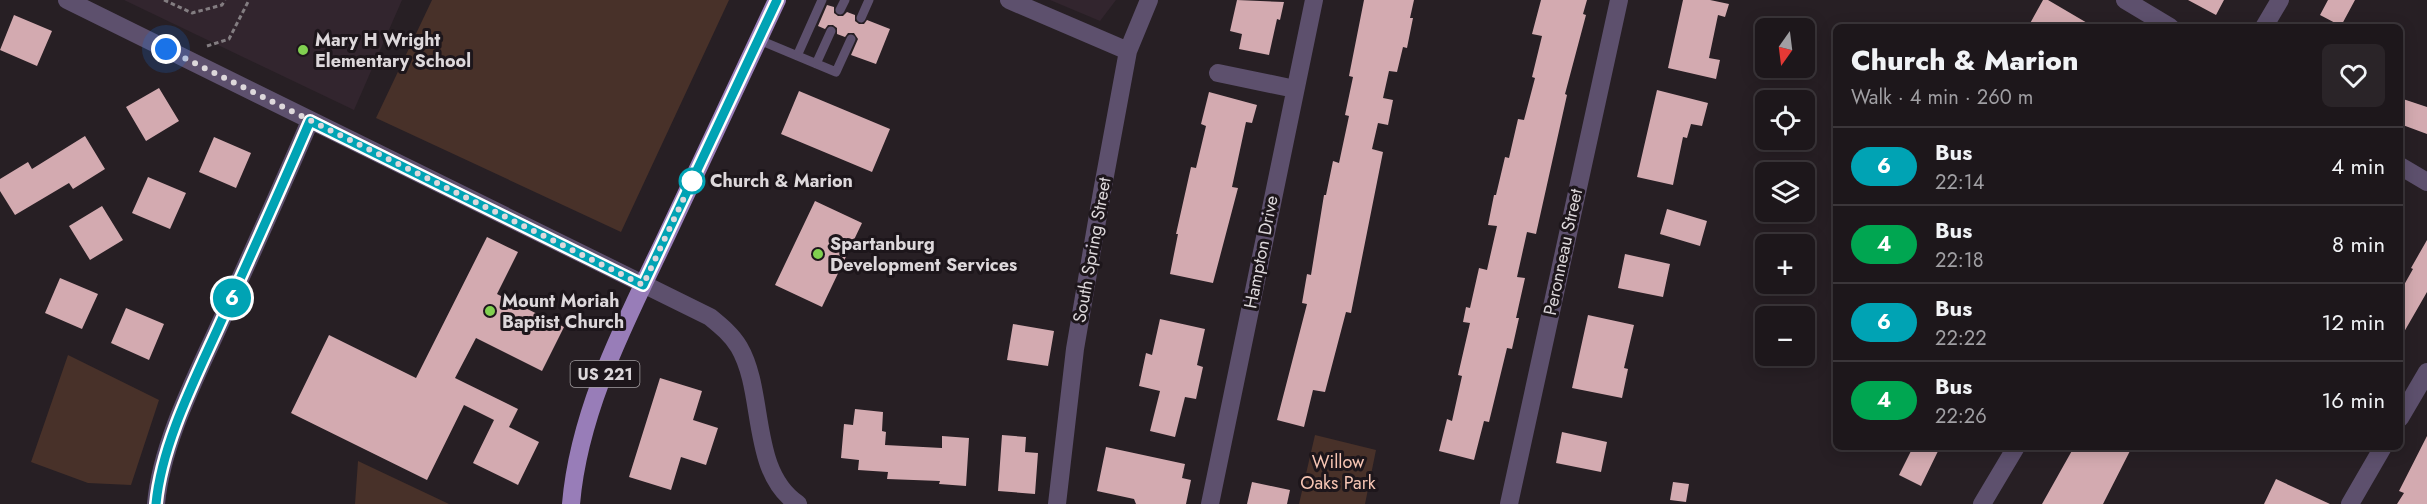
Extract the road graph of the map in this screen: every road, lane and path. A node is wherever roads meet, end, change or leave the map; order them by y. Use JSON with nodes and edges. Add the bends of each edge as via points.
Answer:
{"nodes":[{"id":1,"x":67,"y":0,"type":"edge"},
{"id":2,"x":164,"y":0,"type":"edge"},
{"id":3,"x":225,"y":0,"type":"edge"},
{"id":4,"x":249,"y":0,"type":"edge"},
{"id":5,"x":777,"y":0,"type":"edge"},
{"id":6,"x":822,"y":0,"type":"edge"},
{"id":7,"x":845,"y":0,"type":"edge"},
{"id":8,"x":869,"y":0,"type":"edge"},
{"id":9,"x":1009,"y":0,"type":"edge"},
{"id":10,"x":1149,"y":0,"type":"edge"},
{"id":11,"x":1314,"y":0,"type":"edge"},
{"id":12,"x":1619,"y":0,"type":"edge"},
{"id":13,"x":2125,"y":0,"type":"edge"},
{"id":14,"x":2280,"y":0,"type":"edge"},
{"id":15,"x":840,"y":10,"type":"dead end"},
{"id":16,"x":861,"y":18,"type":"dead end"},
{"id":17,"x":2165,"y":24,"type":"edge"},
{"id":18,"x":2266,"y":24,"type":"edge"},
{"id":19,"x":831,"y":31,"type":"dead end"},
{"id":20,"x":851,"y":39,"type":"dead end"},
{"id":21,"x":759,"y":40,"type":"junction"},
{"id":22,"x":207,"y":46,"type":"dead end"},
{"id":23,"x":1128,"y":51,"type":"junction"},
{"id":24,"x":797,"y":56,"type":"junction"},
{"id":25,"x":816,"y":64,"type":"junction"},
{"id":26,"x":1218,"y":73,"type":"dead end"},
{"id":27,"x":1295,"y":89,"type":"junction"},
{"id":28,"x":310,"y":121,"type":"junction"},
{"id":29,"x":2403,"y":168,"type":"edge"},
{"id":30,"x":2427,"y":182,"type":"edge"},
{"id":31,"x":643,"y":285,"type":"junction"},
{"id":32,"x":2427,"y":372,"type":"edge"},
{"id":33,"x":2403,"y":413,"type":"edge"},
{"id":34,"x":2014,"y":450,"type":"edge"},
{"id":35,"x":2381,"y":450,"type":"edge"},
{"id":36,"x":156,"y":504,"type":"edge"},
{"id":37,"x":571,"y":504,"type":"edge"},
{"id":38,"x":798,"y":504,"type":"edge"},
{"id":39,"x":1057,"y":504,"type":"edge"},
{"id":40,"x":1210,"y":504,"type":"edge"},
{"id":41,"x":1509,"y":504,"type":"edge"},
{"id":42,"x":1982,"y":504,"type":"edge"},
{"id":43,"x":2350,"y":504,"type":"edge"}],
"edges":[{"from":1,"to":28,"type":"street"},
{"from":2,"to":3,"type":"path","via":[[192,13],[222,5]]},
{"from":4,"to":22,"type":"path","via":[[229,39]]},
{"from":5,"to":21,"type":"main road","number":"US 221"},
{"from":6,"to":24,"type":"lane"},
{"from":7,"to":15,"type":"lane"},
{"from":8,"to":16,"type":"lane"},
{"from":9,"to":23,"type":"street"},
{"from":10,"to":23,"type":"street","name":"South Spring Street"},
{"from":11,"to":27,"type":"street","name":"Hampton Drive"},
{"from":12,"to":41,"type":"street","name":"Peronneau Street"},
{"from":13,"to":17,"type":"street"},
{"from":14,"to":18,"type":"street"},
{"from":19,"to":25,"type":"lane"},
{"from":20,"to":25,"type":"lane","via":[[836,72]]},
{"from":21,"to":24,"type":"lane"},
{"from":21,"to":31,"type":"main road","number":"US 221"},
{"from":23,"to":39,"type":"street","name":"South Spring Street","via":[[1075,349]]},
{"from":24,"to":25,"type":"lane"},
{"from":26,"to":27,"type":"street"},
{"from":27,"to":40,"type":"street","name":"Hampton Drive"},
{"from":28,"to":31,"type":"street"},
{"from":28,"to":36,"type":"street","via":[[173,434]]},
{"from":29,"to":30,"type":"street"},
{"from":31,"to":37,"type":"main road","number":"US 221","via":[[592,405]]},
{"from":31,"to":38,"type":"street","via":[[710,317],[727,331],[747,367],[773,474]]},
{"from":32,"to":33,"type":"street"},
{"from":34,"to":42,"type":"street"},
{"from":35,"to":43,"type":"street"}]}
